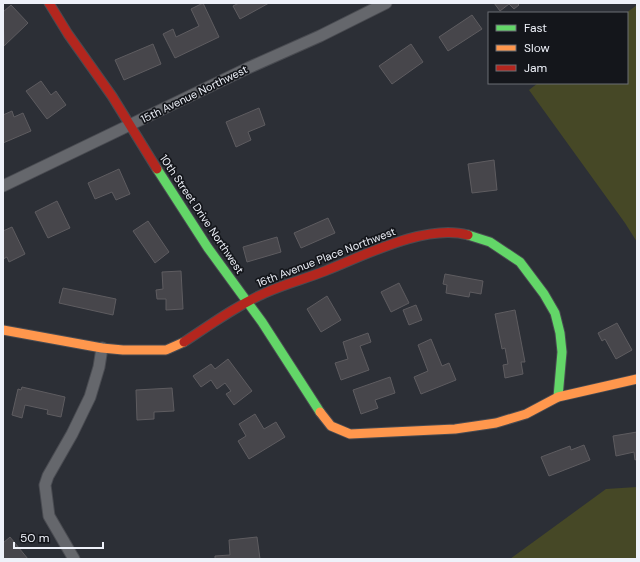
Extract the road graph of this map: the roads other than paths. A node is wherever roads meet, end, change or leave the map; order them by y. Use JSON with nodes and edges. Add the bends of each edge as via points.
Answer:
{"nodes":[{"id":1,"x":49,"y":3,"type":"edge"},
{"id":2,"x":386,"y":3,"type":"edge"},
{"id":3,"x":130,"y":125,"type":"junction"},
{"id":4,"x":3,"y":186,"type":"edge"},
{"id":5,"x":247,"y":302,"type":"junction"},
{"id":6,"x":3,"y":330,"type":"edge"},
{"id":7,"x":102,"y":348,"type":"junction"},
{"id":8,"x":637,"y":379,"type":"edge"},
{"id":9,"x":558,"y":397,"type":"junction"},
{"id":10,"x":74,"y":559,"type":"edge"}],
"edges":[{"from":1,"to":3,"type":"street","name":"10th Street Drive Northwest"},
{"from":2,"to":3,"type":"street","name":"15th Avenue Northwest"},
{"from":3,"to":4,"type":"street","name":"15th Avenue Northwest"},
{"from":3,"to":5,"type":"street","name":"10th Street Drive Northwest","via":[[208,248]]},
{"from":5,"to":7,"type":"street","name":"16th Avenue Place Northwest","via":[[166,350]]},
{"from":5,"to":9,"type":"street","name":"10th Street Drive Northwest","via":[[319,411],[331,426],[342,432],[415,432],[496,423],[526,414]]},
{"from":5,"to":9,"type":"street","name":"16th Avenue Place Northwest","via":[[266,292],[407,239],[447,232],[479,238],[498,246],[520,262],[555,313],[562,352]]},
{"from":6,"to":7,"type":"street","name":"16th Avenue Place Northwest"},
{"from":7,"to":10,"type":"street","via":[[90,397],[44,485],[49,516]]},
{"from":8,"to":9,"type":"street"}]}
